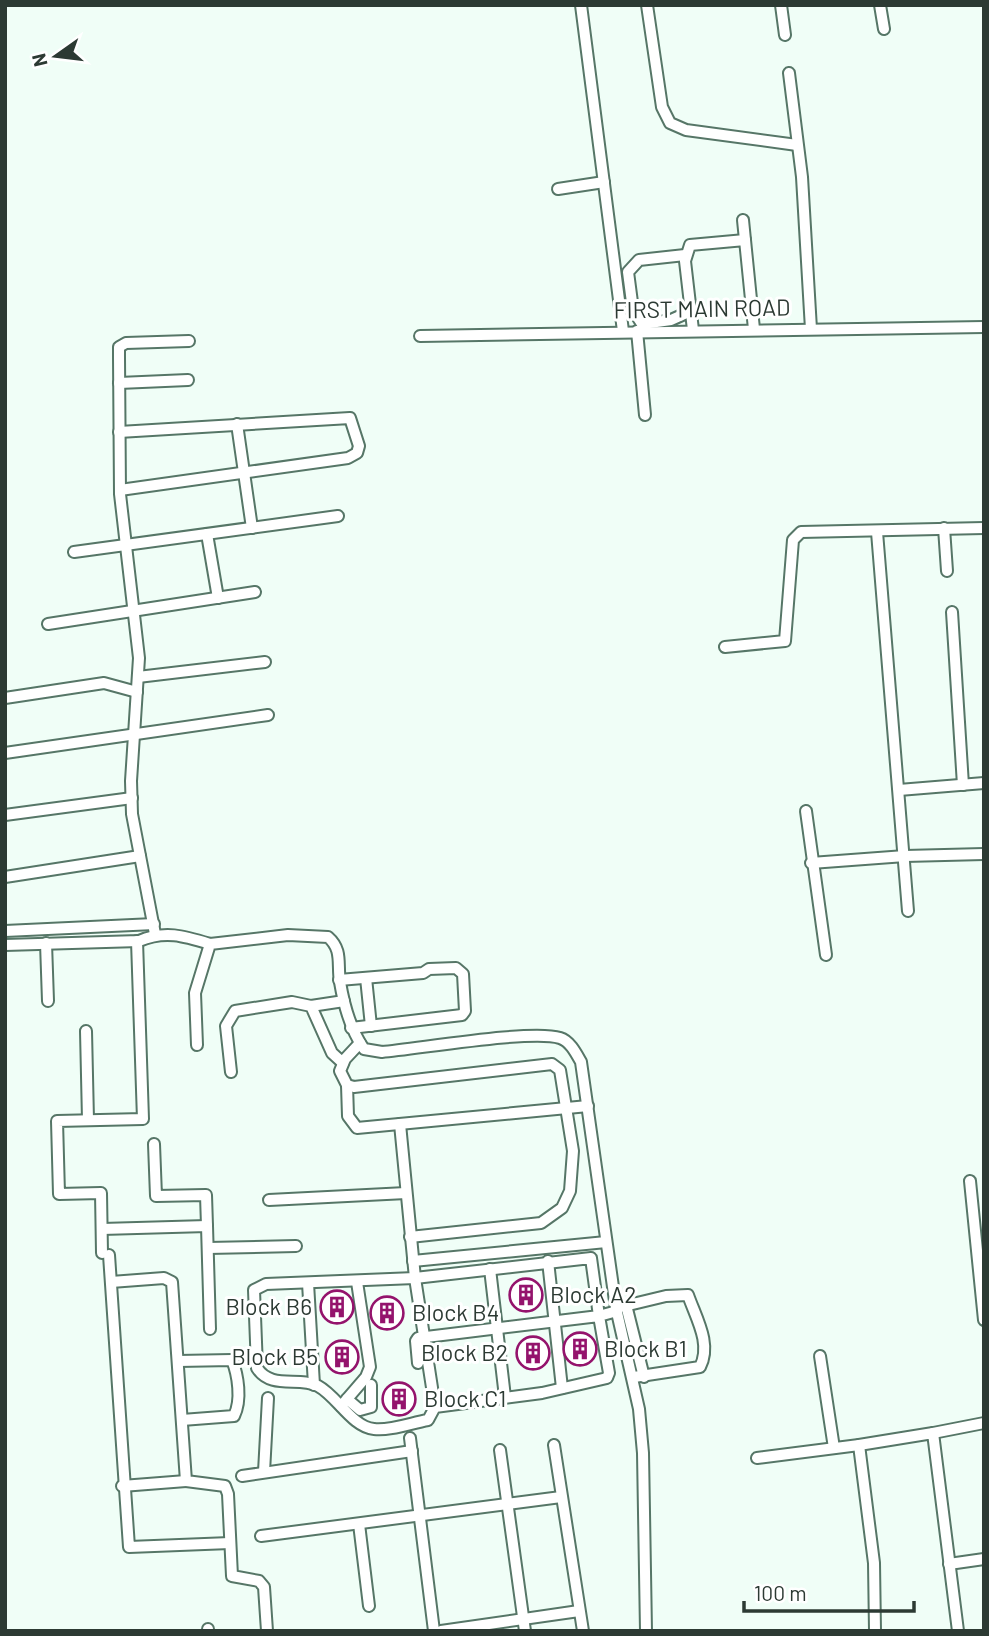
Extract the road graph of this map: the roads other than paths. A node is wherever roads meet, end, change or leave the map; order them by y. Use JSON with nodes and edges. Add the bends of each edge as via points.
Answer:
{"nodes":[{"id":1,"x":581,"y":5,"type":"edge"},
{"id":2,"x":647,"y":5,"type":"edge"},
{"id":3,"x":781,"y":5,"type":"edge"},
{"id":4,"x":880,"y":5,"type":"edge"},
{"id":5,"x":884,"y":29,"type":"dead end"},
{"id":6,"x":785,"y":35,"type":"dead end"},
{"id":7,"x":789,"y":73,"type":"dead end"},
{"id":8,"x":797,"y":145,"type":"junction"},
{"id":9,"x":604,"y":182,"type":"junction"},
{"id":10,"x":558,"y":189,"type":"dead end"},
{"id":11,"x":743,"y":220,"type":"dead end"},
{"id":12,"x":745,"y":240,"type":"junction"},
{"id":13,"x":685,"y":255,"type":"junction"},
{"id":14,"x":691,"y":311,"type":"junction"},
{"id":15,"x":984,"y":327,"type":"edge"},
{"id":16,"x":811,"y":328,"type":"junction"},
{"id":17,"x":754,"y":329,"type":"junction"},
{"id":18,"x":693,"y":330,"type":"junction"},
{"id":19,"x":623,"y":331,"type":"junction"},
{"id":20,"x":637,"y":331,"type":"junction"},
{"id":21,"x":420,"y":336,"type":"dead end"},
{"id":22,"x":189,"y":341,"type":"dead end"},
{"id":23,"x":188,"y":380,"type":"dead end"},
{"id":24,"x":119,"y":383,"type":"junction"},
{"id":25,"x":645,"y":415,"type":"dead end"},
{"id":26,"x":237,"y":424,"type":"junction"},
{"id":27,"x":119,"y":432,"type":"junction"},
{"id":28,"x":244,"y":472,"type":"junction"},
{"id":29,"x":120,"y":489,"type":"junction"},
{"id":30,"x":338,"y":516,"type":"dead end"},
{"id":31,"x":252,"y":528,"type":"junction"},
{"id":32,"x":944,"y":528,"type":"junction"},
{"id":33,"x":984,"y":528,"type":"edge"},
{"id":34,"x":877,"y":532,"type":"junction"},
{"id":35,"x":208,"y":534,"type":"junction"},
{"id":36,"x":124,"y":546,"type":"junction"},
{"id":37,"x":74,"y":552,"type":"dead end"},
{"id":38,"x":947,"y":572,"type":"dead end"},
{"id":39,"x":256,"y":592,"type":"dead end"},
{"id":40,"x":218,"y":598,"type":"junction"},
{"id":41,"x":133,"y":611,"type":"junction"},
{"id":42,"x":952,"y":612,"type":"dead end"},
{"id":43,"x":48,"y":625,"type":"dead end"},
{"id":44,"x":725,"y":647,"type":"dead end"},
{"id":45,"x":265,"y":662,"type":"dead end"},
{"id":46,"x":138,"y":677,"type":"junction"},
{"id":47,"x":137,"y":692,"type":"junction"},
{"id":48,"x":5,"y":698,"type":"edge"},
{"id":49,"x":268,"y":715,"type":"dead end"},
{"id":50,"x":134,"y":734,"type":"junction"},
{"id":51,"x":5,"y":753,"type":"edge"},
{"id":52,"x":984,"y":783,"type":"edge"},
{"id":53,"x":963,"y":785,"type":"junction"},
{"id":54,"x":899,"y":790,"type":"junction"},
{"id":55,"x":131,"y":798,"type":"junction"},
{"id":56,"x":806,"y":811,"type":"dead end"},
{"id":57,"x":5,"y":815,"type":"edge"},
{"id":58,"x":984,"y":854,"type":"edge"},
{"id":59,"x":140,"y":856,"type":"junction"},
{"id":60,"x":905,"y":856,"type":"junction"},
{"id":61,"x":811,"y":863,"type":"junction"},
{"id":62,"x":5,"y":877,"type":"edge"},
{"id":63,"x":908,"y":911,"type":"dead end"},
{"id":64,"x":154,"y":929,"type":"junction"},
{"id":65,"x":5,"y":931,"type":"edge"},
{"id":66,"x":137,"y":941,"type":"junction"},
{"id":67,"x":46,"y":943,"type":"junction"},
{"id":68,"x":210,"y":944,"type":"junction"},
{"id":69,"x":5,"y":945,"type":"edge"},
{"id":70,"x":826,"y":955,"type":"dead end"},
{"id":71,"x":366,"y":978,"type":"junction"},
{"id":72,"x":339,"y":980,"type":"junction"},
{"id":73,"x":48,"y":1001,"type":"dead end"},
{"id":74,"x":344,"y":1001,"type":"junction"},
{"id":75,"x":311,"y":1006,"type":"junction"},
{"id":76,"x":371,"y":1026,"type":"junction"},
{"id":77,"x":351,"y":1028,"type":"junction"},
{"id":78,"x":86,"y":1031,"type":"dead end"},
{"id":79,"x":360,"y":1043,"type":"junction"},
{"id":80,"x":197,"y":1045,"type":"dead end"},
{"id":81,"x":343,"y":1063,"type":"junction"},
{"id":82,"x":231,"y":1072,"type":"dead end"},
{"id":83,"x":347,"y":1085,"type":"junction"},
{"id":84,"x":588,"y":1106,"type":"junction"},
{"id":85,"x":566,"y":1108,"type":"junction"},
{"id":86,"x":88,"y":1120,"type":"junction"},
{"id":87,"x":400,"y":1124,"type":"junction"},
{"id":88,"x":154,"y":1144,"type":"dead end"},
{"id":89,"x":970,"y":1181,"type":"dead end"},
{"id":90,"x":406,"y":1194,"type":"junction"},
{"id":91,"x":269,"y":1200,"type":"dead end"},
{"id":92,"x":207,"y":1226,"type":"junction"},
{"id":93,"x":102,"y":1229,"type":"junction"},
{"id":94,"x":410,"y":1237,"type":"junction"},
{"id":95,"x":606,"y":1242,"type":"junction"},
{"id":96,"x":296,"y":1246,"type":"dead end"},
{"id":97,"x":208,"y":1248,"type":"junction"},
{"id":98,"x":413,"y":1261,"type":"junction"},
{"id":99,"x":551,"y":1261,"type":"junction"},
{"id":100,"x":490,"y":1269,"type":"junction"},
{"id":101,"x":415,"y":1278,"type":"junction"},
{"id":102,"x":111,"y":1282,"type":"junction"},
{"id":103,"x":357,"y":1282,"type":"junction"},
{"id":104,"x":308,"y":1283,"type":"junction"},
{"id":105,"x":555,"y":1285,"type":"dead end"},
{"id":106,"x":620,"y":1308,"type":"junction"},
{"id":107,"x":599,"y":1316,"type":"junction"},
{"id":108,"x":984,"y":1320,"type":"edge"},
{"id":109,"x":555,"y":1321,"type":"junction"},
{"id":110,"x":497,"y":1327,"type":"junction"},
{"id":111,"x":211,"y":1329,"type":"dead end"},
{"id":112,"x":424,"y":1337,"type":"junction"},
{"id":113,"x":820,"y":1356,"type":"dead end"},
{"id":114,"x":178,"y":1362,"type":"junction"},
{"id":115,"x":418,"y":1363,"type":"dead end"},
{"id":116,"x":639,"y":1377,"type":"junction"},
{"id":117,"x":314,"y":1385,"type":"junction"},
{"id":118,"x":371,"y":1385,"type":"dead end"},
{"id":119,"x":562,"y":1388,"type":"junction"},
{"id":120,"x":505,"y":1397,"type":"junction"},
{"id":121,"x":268,"y":1398,"type":"dead end"},
{"id":122,"x":344,"y":1403,"type":"junction"},
{"id":123,"x":435,"y":1407,"type":"junction"},
{"id":124,"x":182,"y":1420,"type":"junction"},
{"id":125,"x":984,"y":1423,"type":"edge"},
{"id":126,"x":933,"y":1433,"type":"junction"},
{"id":127,"x":410,"y":1438,"type":"dead end"},
{"id":128,"x":554,"y":1445,"type":"dead end"},
{"id":129,"x":859,"y":1445,"type":"junction"},
{"id":130,"x":834,"y":1448,"type":"junction"},
{"id":131,"x":500,"y":1450,"type":"dead end"},
{"id":132,"x":412,"y":1451,"type":"junction"},
{"id":133,"x":757,"y":1458,"type":"dead end"},
{"id":134,"x":264,"y":1472,"type":"junction"},
{"id":135,"x":242,"y":1476,"type":"dead end"},
{"id":136,"x":186,"y":1481,"type":"junction"},
{"id":137,"x":122,"y":1486,"type":"junction"},
{"id":138,"x":561,"y":1497,"type":"junction"},
{"id":139,"x":508,"y":1504,"type":"junction"},
{"id":140,"x":420,"y":1516,"type":"junction"},
{"id":141,"x":359,"y":1524,"type":"junction"},
{"id":142,"x":261,"y":1536,"type":"dead end"},
{"id":143,"x":230,"y":1543,"type":"junction"},
{"id":144,"x":984,"y":1559,"type":"edge"},
{"id":145,"x":949,"y":1564,"type":"junction"},
{"id":146,"x":369,"y":1606,"type":"dead end"},
{"id":147,"x":579,"y":1611,"type":"junction"},
{"id":148,"x":523,"y":1618,"type":"junction"},
{"id":149,"x":267,"y":1631,"type":"edge"},
{"id":150,"x":434,"y":1631,"type":"edge"},
{"id":151,"x":441,"y":1631,"type":"edge"},
{"id":152,"x":525,"y":1631,"type":"edge"},
{"id":153,"x":583,"y":1631,"type":"edge"},
{"id":154,"x":646,"y":1631,"type":"edge"},
{"id":155,"x":875,"y":1631,"type":"edge"},
{"id":156,"x":958,"y":1631,"type":"edge"}],
"edges":[{"from":1,"to":9,"type":"street"},
{"from":2,"to":8,"type":"street","via":[[662,107],[670,123],[687,130]]},
{"from":3,"to":6,"type":"street"},
{"from":4,"to":5,"type":"street"},
{"from":7,"to":8,"type":"street"},
{"from":8,"to":16,"type":"street"},
{"from":9,"to":10,"type":"street"},
{"from":9,"to":19,"type":"street"},
{"from":11,"to":12,"type":"street"},
{"from":12,"to":13,"type":"street","via":[[690,245]]},
{"from":12,"to":17,"type":"street"},
{"from":13,"to":14,"type":"street"},
{"from":13,"to":14,"type":"street","via":[[639,260],[628,272],[633,310],[642,324],[671,320]]},
{"from":14,"to":18,"type":"street"},
{"from":15,"to":16,"type":"street","name":"FIRST MAIN ROAD"},
{"from":16,"to":17,"type":"street","name":"FIRST MAIN ROAD"},
{"from":17,"to":18,"type":"street","name":"FIRST MAIN ROAD"},
{"from":18,"to":20,"type":"street","name":"FIRST MAIN ROAD"},
{"from":19,"to":20,"type":"street","name":"FIRST MAIN ROAD"},
{"from":19,"to":21,"type":"street","name":"FIRST MAIN ROAD"},
{"from":20,"to":25,"type":"street"},
{"from":22,"to":24,"type":"street","via":[[119,347]]},
{"from":23,"to":24,"type":"street"},
{"from":24,"to":27,"type":"street"},
{"from":26,"to":27,"type":"street"},
{"from":26,"to":28,"type":"street"},
{"from":26,"to":28,"type":"street","via":[[350,418],[359,446],[348,458]]},
{"from":27,"to":29,"type":"street"},
{"from":28,"to":29,"type":"street"},
{"from":28,"to":31,"type":"street"},
{"from":29,"to":36,"type":"street"},
{"from":30,"to":31,"type":"street"},
{"from":31,"to":35,"type":"street"},
{"from":32,"to":33,"type":"street"},
{"from":32,"to":34,"type":"street"},
{"from":32,"to":38,"type":"street"},
{"from":34,"to":44,"type":"street","via":[[807,530],[795,535],[785,641]]},
{"from":34,"to":54,"type":"street"},
{"from":35,"to":36,"type":"street"},
{"from":35,"to":40,"type":"street"},
{"from":36,"to":37,"type":"street"},
{"from":36,"to":41,"type":"street"},
{"from":39,"to":40,"type":"street"},
{"from":40,"to":41,"type":"street"},
{"from":41,"to":43,"type":"street"},
{"from":41,"to":46,"type":"street"},
{"from":42,"to":53,"type":"street"},
{"from":45,"to":46,"type":"street"},
{"from":46,"to":47,"type":"street"},
{"from":47,"to":48,"type":"street","via":[[104,683]]},
{"from":47,"to":50,"type":"street"},
{"from":49,"to":50,"type":"street"},
{"from":50,"to":51,"type":"street"},
{"from":50,"to":55,"type":"street"},
{"from":52,"to":53,"type":"street"},
{"from":53,"to":54,"type":"street"},
{"from":54,"to":60,"type":"street"},
{"from":55,"to":57,"type":"street"},
{"from":55,"to":59,"type":"street"},
{"from":56,"to":61,"type":"street"},
{"from":58,"to":60,"type":"street"},
{"from":59,"to":62,"type":"street"},
{"from":59,"to":64,"type":"street"},
{"from":60,"to":61,"type":"street"},
{"from":60,"to":63,"type":"street"},
{"from":61,"to":70,"type":"street"},
{"from":64,"to":65,"type":"street"},
{"from":64,"to":66,"type":"street"},
{"from":64,"to":68,"type":"street"},
{"from":66,"to":67,"type":"street"},
{"from":66,"to":86,"type":"street","via":[[143,1119]]},
{"from":67,"to":69,"type":"street"},
{"from":67,"to":73,"type":"street"},
{"from":68,"to":72,"type":"street","via":[[288,935],[328,937],[338,948]]},
{"from":68,"to":80,"type":"street","via":[[195,993]]},
{"from":71,"to":72,"type":"street"},
{"from":71,"to":76,"type":"street"},
{"from":71,"to":76,"type":"street","via":[[443,968],[456,968],[463,974],[466,1011],[462,1015]]},
{"from":72,"to":74,"type":"street"},
{"from":74,"to":75,"type":"street"},
{"from":74,"to":77,"type":"street"},
{"from":75,"to":81,"type":"street","via":[[332,1053]]},
{"from":75,"to":82,"type":"street","via":[[292,1002],[235,1011],[226,1026]]},
{"from":76,"to":77,"type":"street"},
{"from":77,"to":79,"type":"street"},
{"from":78,"to":86,"type":"street"},
{"from":79,"to":81,"type":"street"},
{"from":79,"to":84,"type":"street","via":[[364,1049],[382,1052],[526,1037],[560,1038],[571,1045],[580,1062]]},
{"from":81,"to":83,"type":"street","via":[[340,1071]]},
{"from":83,"to":85,"type":"street","via":[[552,1064],[560,1070]]},
{"from":83,"to":87,"type":"street","via":[[348,1116],[357,1128]]},
{"from":84,"to":85,"type":"street"},
{"from":84,"to":95,"type":"street"},
{"from":85,"to":87,"type":"street"},
{"from":85,"to":94,"type":"street","via":[[573,1151],[570,1191],[554,1215],[541,1223]]},
{"from":86,"to":93,"type":"street","via":[[57,1121],[59,1195],[101,1193]]},
{"from":87,"to":90,"type":"street"},
{"from":88,"to":92,"type":"street","via":[[156,1196],[206,1195]]},
{"from":89,"to":108,"type":"street"},
{"from":90,"to":91,"type":"street"},
{"from":90,"to":94,"type":"street"},
{"from":92,"to":93,"type":"street"},
{"from":92,"to":97,"type":"street"},
{"from":93,"to":102,"type":"street"},
{"from":94,"to":98,"type":"street"},
{"from":95,"to":98,"type":"street"},
{"from":95,"to":106,"type":"street"},
{"from":96,"to":97,"type":"street"},
{"from":97,"to":111,"type":"street"},
{"from":98,"to":101,"type":"street"},
{"from":99,"to":100,"type":"street"},
{"from":99,"to":105,"type":"street"},
{"from":99,"to":107,"type":"street","via":[[591,1258]]},
{"from":99,"to":109,"type":"street"},
{"from":100,"to":101,"type":"street"},
{"from":100,"to":110,"type":"street"},
{"from":101,"to":103,"type":"street"},
{"from":101,"to":112,"type":"street"},
{"from":102,"to":114,"type":"street","via":[[164,1278],[172,1282]]},
{"from":102,"to":137,"type":"street"},
{"from":103,"to":104,"type":"street"},
{"from":103,"to":122,"type":"street","via":[[370,1367]]},
{"from":104,"to":117,"type":"street"},
{"from":104,"to":117,"type":"street","via":[[266,1284],[254,1290],[252,1297],[260,1373],[285,1383]]},
{"from":106,"to":107,"type":"street"},
{"from":106,"to":116,"type":"street"},
{"from":106,"to":116,"type":"street","via":[[688,1295],[704,1341],[706,1356],[700,1367]]},
{"from":107,"to":109,"type":"street"},
{"from":107,"to":119,"type":"street","via":[[609,1376]]},
{"from":109,"to":110,"type":"street"},
{"from":109,"to":119,"type":"street"},
{"from":110,"to":112,"type":"street"},
{"from":110,"to":120,"type":"street"},
{"from":112,"to":115,"type":"street","via":[[416,1341]]},
{"from":112,"to":123,"type":"street"},
{"from":113,"to":130,"type":"street"},
{"from":114,"to":124,"type":"street"},
{"from":114,"to":124,"type":"street","via":[[232,1360],[238,1387],[234,1416]]},
{"from":116,"to":154,"type":"street"},
{"from":117,"to":122,"type":"street"},
{"from":118,"to":122,"type":"street","via":[[371,1407],[360,1410]]},
{"from":119,"to":120,"type":"street"},
{"from":120,"to":123,"type":"street"},
{"from":121,"to":134,"type":"street"},
{"from":122,"to":123,"type":"street","via":[[363,1425],[376,1430],[428,1420]]},
{"from":124,"to":136,"type":"street"},
{"from":125,"to":126,"type":"street"},
{"from":126,"to":129,"type":"street"},
{"from":126,"to":145,"type":"street"},
{"from":127,"to":132,"type":"street"},
{"from":128,"to":138,"type":"street"},
{"from":129,"to":130,"type":"street"},
{"from":129,"to":155,"type":"street","via":[[874,1563]]},
{"from":130,"to":133,"type":"street"},
{"from":131,"to":139,"type":"street"},
{"from":132,"to":134,"type":"street"},
{"from":132,"to":140,"type":"street"},
{"from":134,"to":135,"type":"street"},
{"from":136,"to":137,"type":"street"},
{"from":136,"to":143,"type":"street","via":[[225,1486]]},
{"from":137,"to":143,"type":"street","via":[[131,1549]]},
{"from":138,"to":139,"type":"street"},
{"from":138,"to":147,"type":"street"},
{"from":139,"to":140,"type":"street"},
{"from":139,"to":148,"type":"street"},
{"from":140,"to":141,"type":"street"},
{"from":140,"to":150,"type":"street"},
{"from":141,"to":142,"type":"street"},
{"from":141,"to":146,"type":"street"},
{"from":143,"to":149,"type":"street","via":[[232,1576],[259,1581],[264,1587]]},
{"from":144,"to":145,"type":"street"},
{"from":145,"to":156,"type":"street"},
{"from":147,"to":148,"type":"street"},
{"from":147,"to":153,"type":"street"},
{"from":148,"to":151,"type":"street"},
{"from":148,"to":152,"type":"street"}]}
